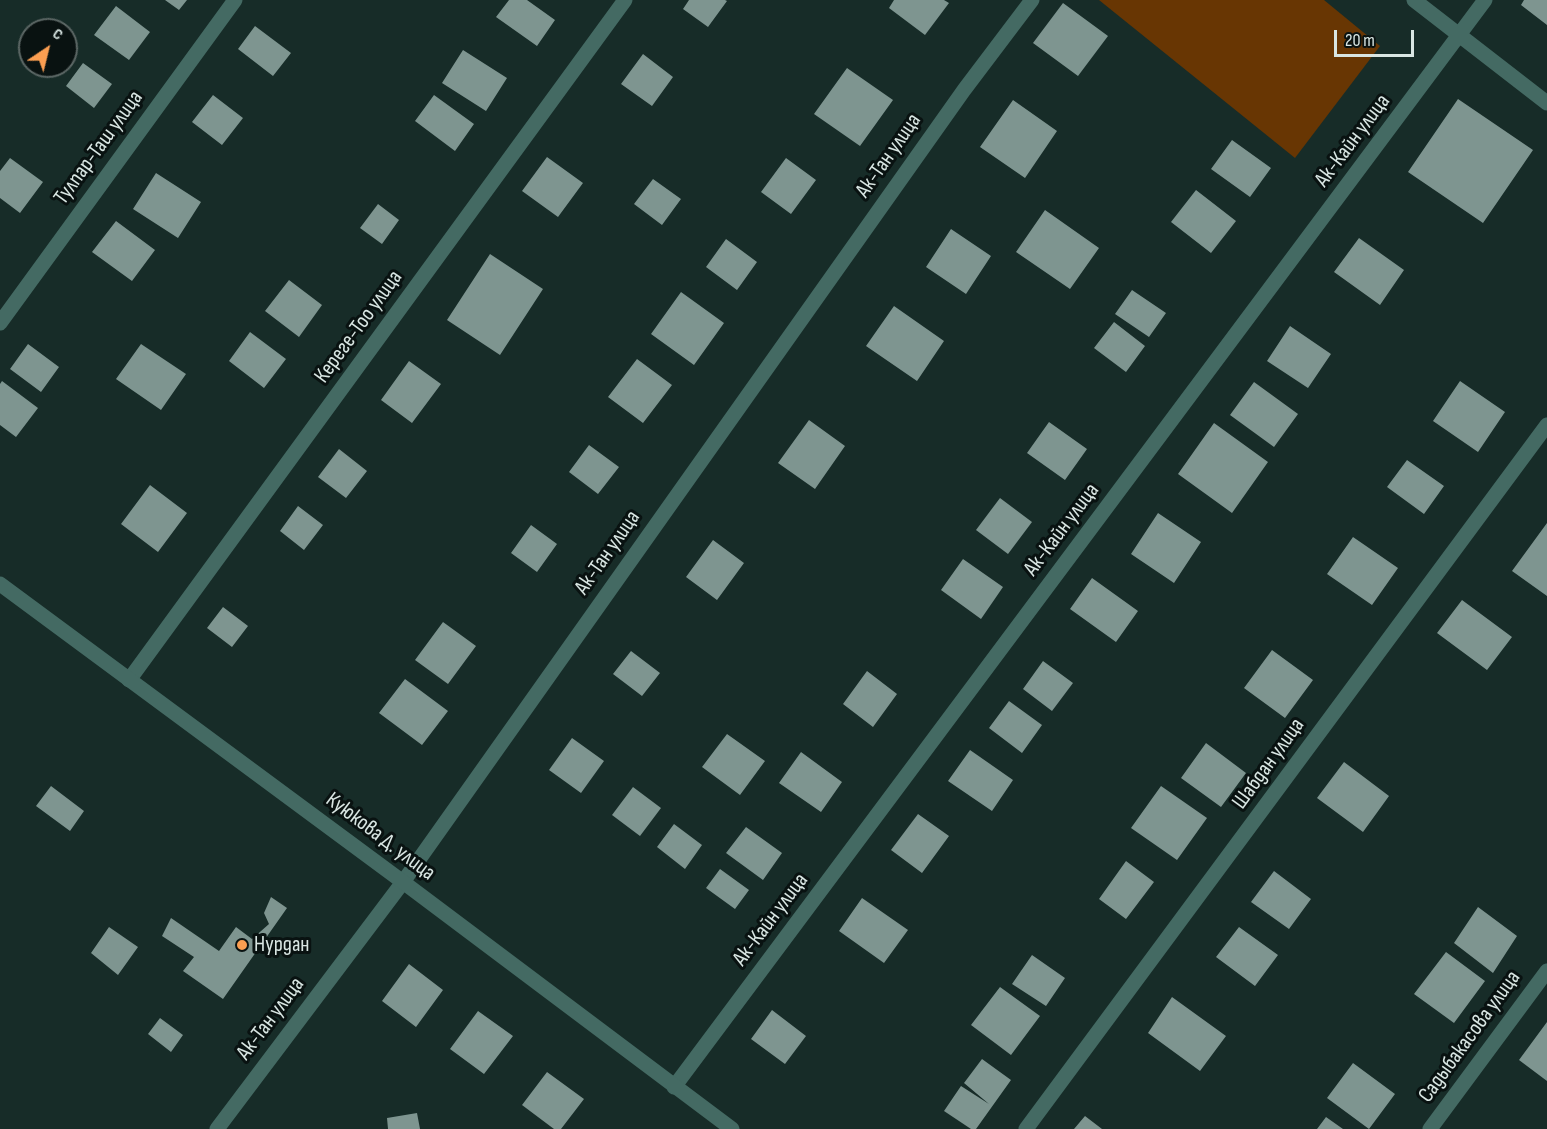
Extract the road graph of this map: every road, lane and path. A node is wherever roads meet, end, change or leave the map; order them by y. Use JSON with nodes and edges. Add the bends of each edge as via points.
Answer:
{"nodes":[{"id":1,"x":235,"y":0,"type":"edge"},
{"id":2,"x":625,"y":0,"type":"edge"},
{"id":3,"x":1032,"y":0,"type":"edge"},
{"id":4,"x":1414,"y":0,"type":"edge"},
{"id":5,"x":1485,"y":0,"type":"edge"},
{"id":6,"x":1459,"y":36,"type":"junction"},
{"id":7,"x":1547,"y":103,"type":"edge"},
{"id":8,"x":0,"y":323,"type":"edge"},
{"id":9,"x":1547,"y":425,"type":"edge"},
{"id":10,"x":0,"y":584,"type":"edge"},
{"id":11,"x":129,"y":680,"type":"junction"},
{"id":12,"x":403,"y":882,"type":"junction"},
{"id":13,"x":1547,"y":971,"type":"edge"},
{"id":14,"x":674,"y":1087,"type":"junction"},
{"id":15,"x":217,"y":1129,"type":"edge"},
{"id":16,"x":732,"y":1129,"type":"edge"},
{"id":17,"x":1026,"y":1129,"type":"edge"},
{"id":18,"x":1430,"y":1129,"type":"edge"}],
"edges":[{"from":1,"to":8,"type":"street","name":"Тулпар-Таш улица"},
{"from":2,"to":11,"type":"street","name":"Кереге-Тоо улица"},
{"from":3,"to":12,"type":"street","name":"Ак-Тан улица","via":[[964,90]]},
{"from":4,"to":6,"type":"street"},
{"from":5,"to":6,"type":"street","name":"Ак-Кайн улица"},
{"from":6,"to":7,"type":"street"},
{"from":6,"to":14,"type":"street","name":"Ак-Кайн улица"},
{"from":9,"to":17,"type":"street","name":"Шабдан улица"},
{"from":10,"to":11,"type":"street","name":"Куюкова Д. улица"},
{"from":11,"to":12,"type":"street","name":"Куюкова Д. улица"},
{"from":12,"to":14,"type":"street","name":"Куюкова Д. улица"},
{"from":12,"to":15,"type":"street","name":"Ак-Тан улица"},
{"from":13,"to":18,"type":"street","name":"Садыбакасова улица"},
{"from":14,"to":16,"type":"street","name":"Куюкова Д. улица"}]}
